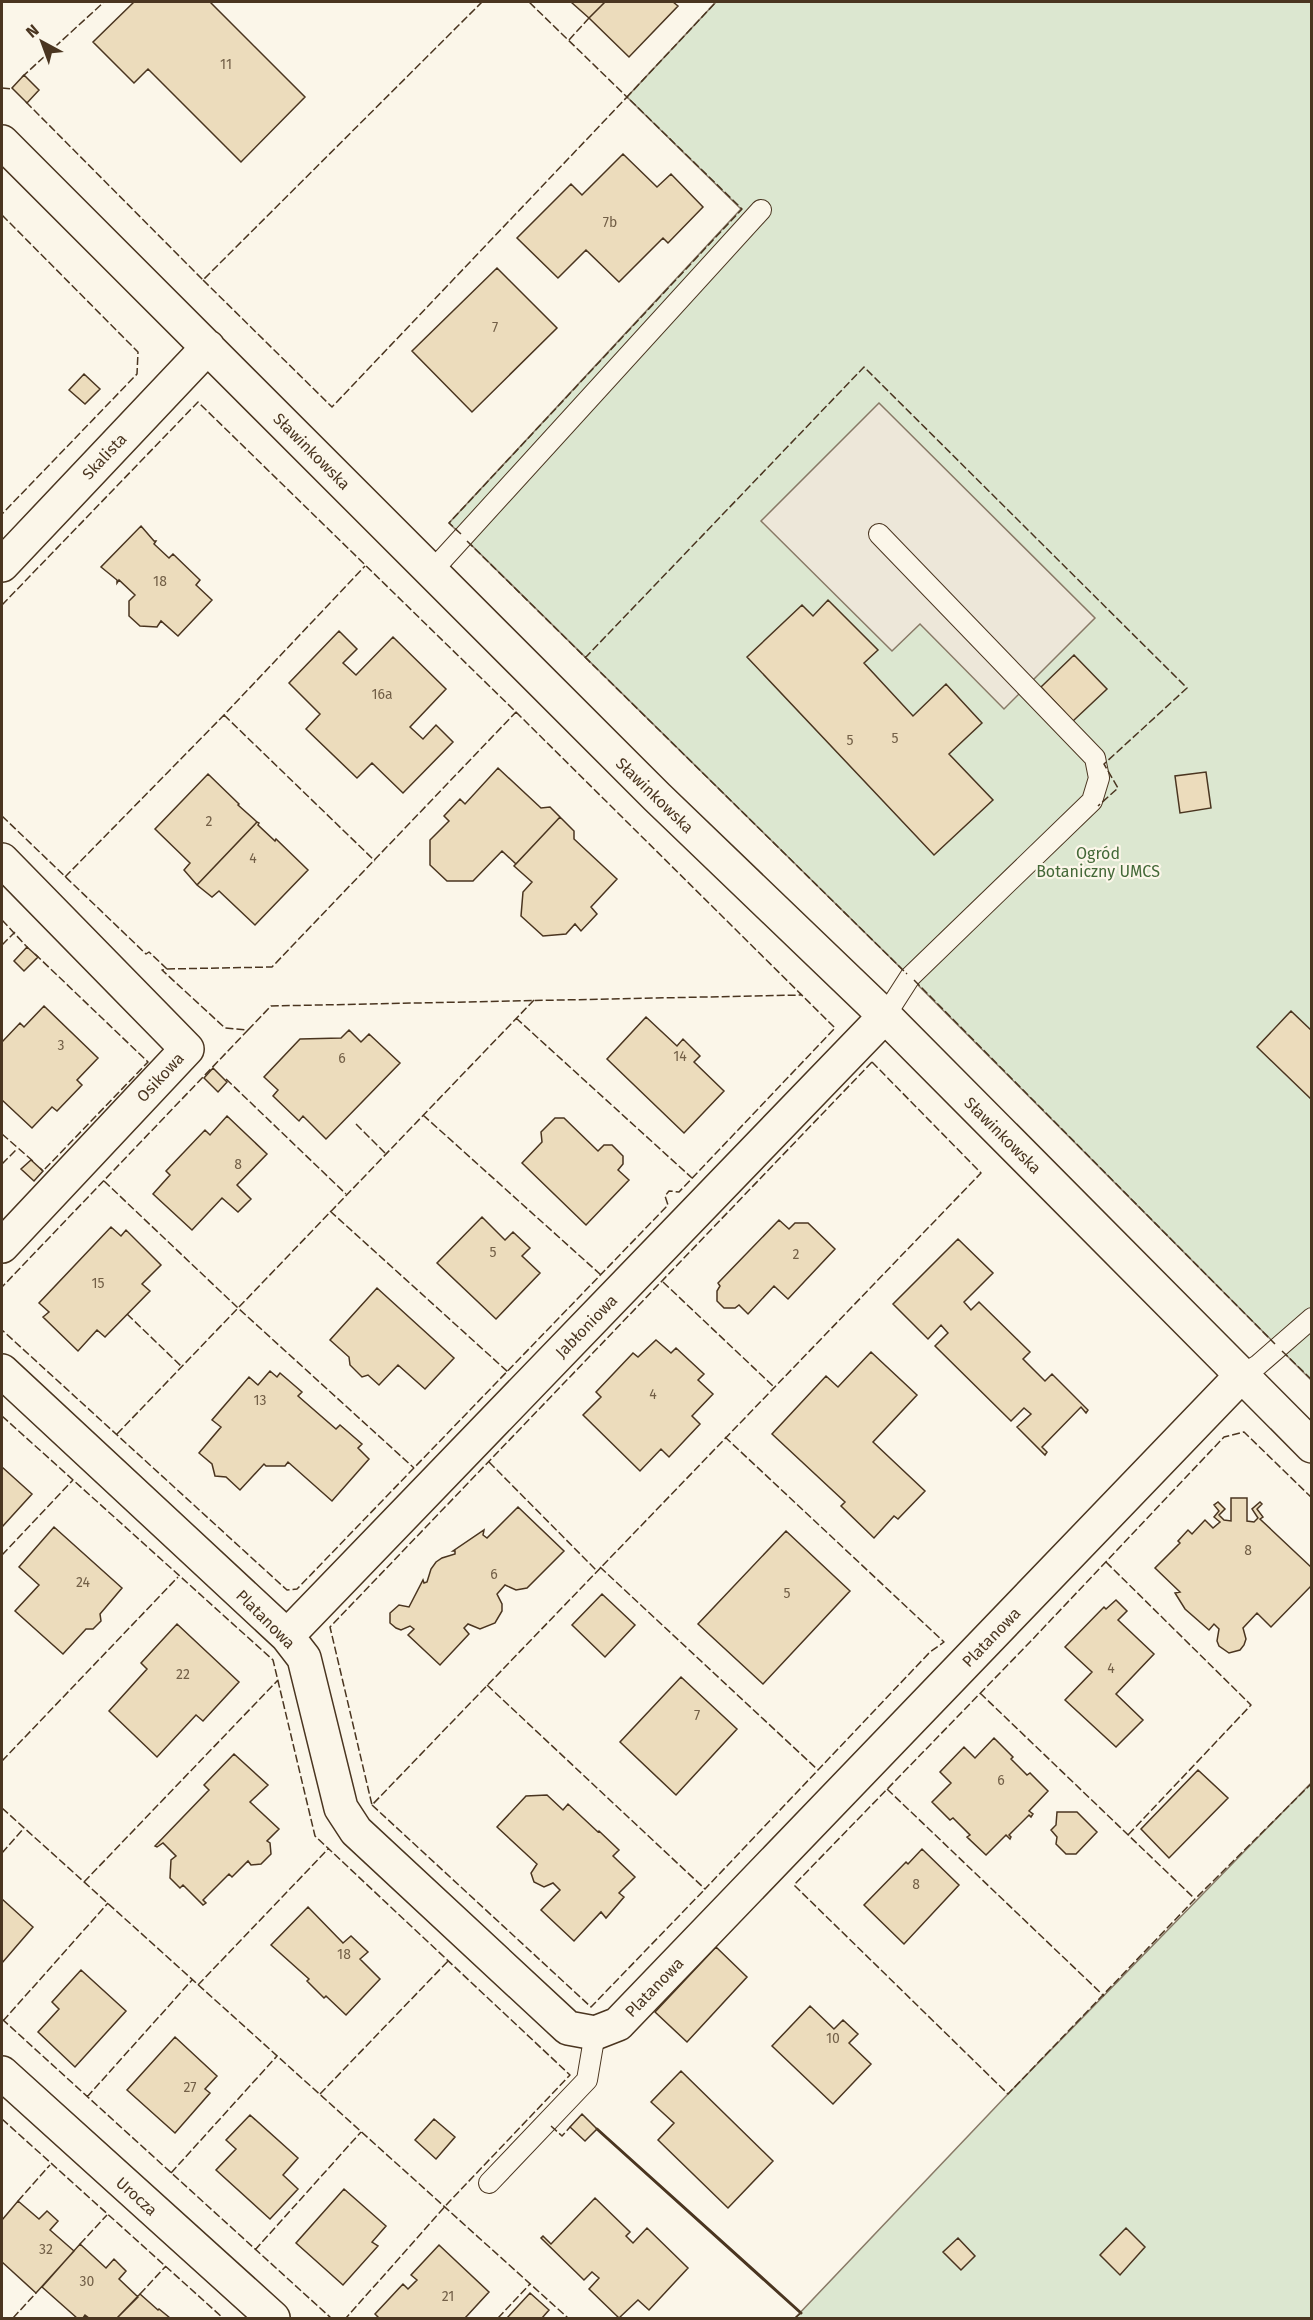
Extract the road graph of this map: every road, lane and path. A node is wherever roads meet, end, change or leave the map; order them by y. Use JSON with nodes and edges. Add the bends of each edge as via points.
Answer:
{"nodes":[{"id":1,"x":2,"y":142,"type":"edge"},
{"id":2,"x":761,"y":210,"type":"dead end"},
{"id":3,"x":208,"y":347,"type":"junction"},
{"id":4,"x":879,"y":534,"type":"dead end"},
{"id":5,"x":2,"y":565,"type":"edge"},
{"id":6,"x":432,"y":571,"type":"junction"},
{"id":7,"x":2,"y":860,"type":"edge"},
{"id":8,"x":885,"y":1016,"type":"junction"},
{"id":9,"x":2,"y":1246,"type":"edge"},
{"id":10,"x":1311,"y":1318,"type":"edge"},
{"id":11,"x":2,"y":1371,"type":"edge"},
{"id":12,"x":1242,"y":1375,"type":"junction"},
{"id":13,"x":1311,"y":1446,"type":"edge"},
{"id":14,"x":287,"y":1636,"type":"junction"},
{"id":15,"x":595,"y":2032,"type":"junction"},
{"id":16,"x":2,"y":2073,"type":"edge"},
{"id":17,"x":489,"y":2183,"type":"dead end"},
{"id":18,"x":273,"y":2319,"type":"edge"}],
"edges":[{"from":1,"to":3,"type":"street","name":"Sławinkowska"},
{"from":2,"to":6,"type":"lane"},
{"from":3,"to":5,"type":"street","name":"Skalista"},
{"from":3,"to":6,"type":"street","name":"Sławinkowska"},
{"from":4,"to":8,"type":"lane","via":[[1095,758],[1099,778],[1092,801],[910,977]]},
{"from":6,"to":8,"type":"street","name":"Sławinkowska","via":[[657,797]]},
{"from":7,"to":9,"type":"street","name":"Osikowa","via":[[187,1049]]},
{"from":8,"to":12,"type":"street","name":"Sławinkowska"},
{"from":8,"to":14,"type":"street","name":"Jabłoniowa"},
{"from":10,"to":12,"type":"lane"},
{"from":11,"to":14,"type":"street","name":"Platanowa"},
{"from":12,"to":13,"type":"street","name":"Sławinkowska"},
{"from":12,"to":15,"type":"street","name":"Platanowa","via":[[618,2024]]},
{"from":14,"to":15,"type":"street","name":"Platanowa","via":[[304,1658],[341,1808],[356,1831],[568,2028]]},
{"from":15,"to":17,"type":"lane","via":[[587,2080]]},
{"from":16,"to":18,"type":"street","name":"Urocza"}]}
